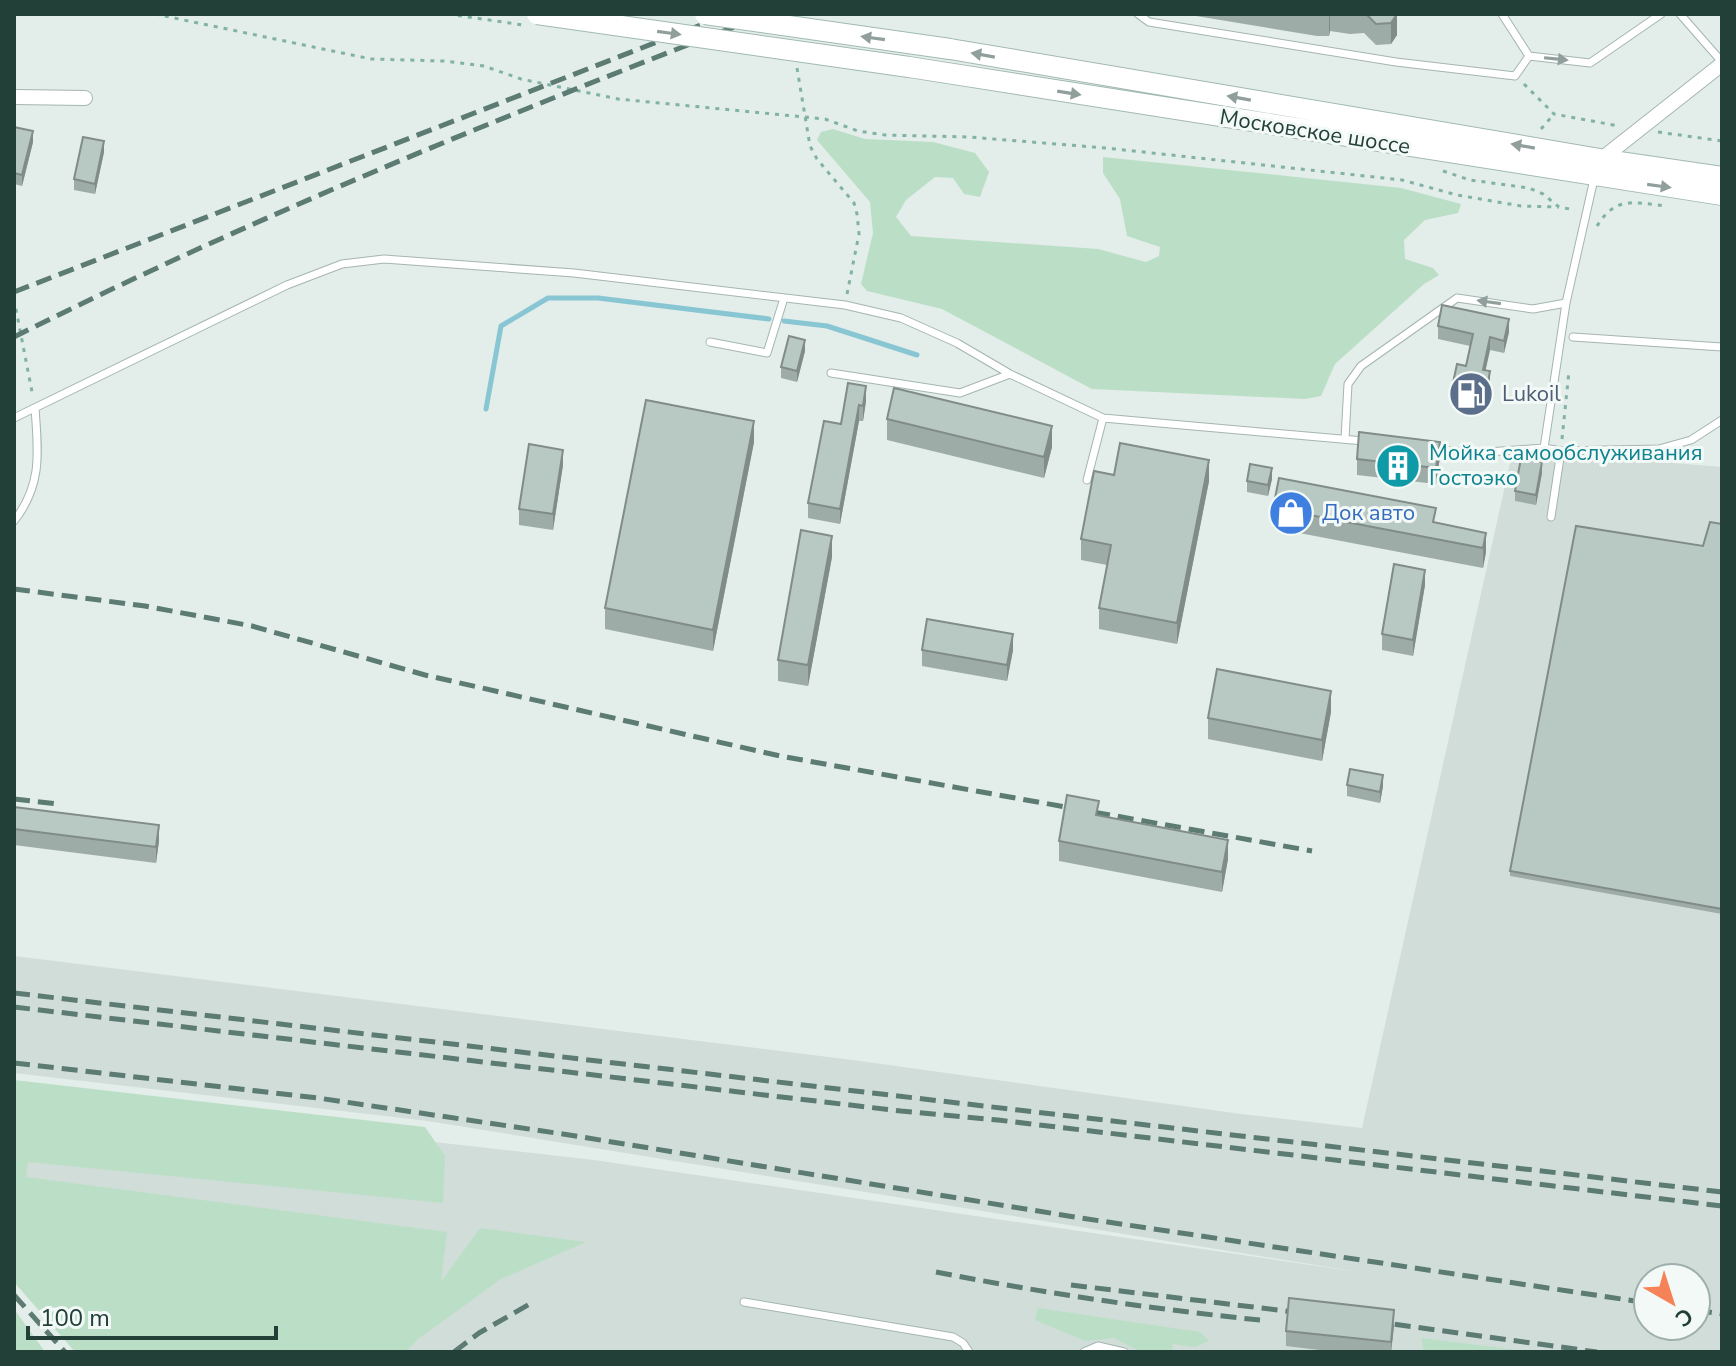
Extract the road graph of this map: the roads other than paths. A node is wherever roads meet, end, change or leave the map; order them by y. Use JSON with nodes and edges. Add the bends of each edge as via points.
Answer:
{"nodes":[{"id":1,"x":537,"y":14,"type":"edge"},
{"id":2,"x":705,"y":14,"type":"edge"},
{"id":3,"x":1138,"y":14,"type":"edge"},
{"id":4,"x":1502,"y":14,"type":"edge"},
{"id":5,"x":1661,"y":14,"type":"edge"},
{"id":6,"x":1680,"y":14,"type":"edge"},
{"id":7,"x":1529,"y":56,"type":"junction"},
{"id":8,"x":1722,"y":63,"type":"edge"},
{"id":9,"x":14,"y":97,"type":"edge"},
{"id":10,"x":85,"y":98,"type":"dead end"},
{"id":11,"x":1598,"y":168,"type":"junction"},
{"id":12,"x":1722,"y":177,"type":"edge"},
{"id":13,"x":1722,"y":195,"type":"edge"},
{"id":14,"x":784,"y":298,"type":"junction"},
{"id":15,"x":1566,"y":303,"type":"junction"},
{"id":16,"x":1573,"y":337,"type":"road end"},
{"id":17,"x":710,"y":342,"type":"dead end"},
{"id":18,"x":1722,"y":347,"type":"edge"},
{"id":19,"x":831,"y":373,"type":"dead end"},
{"id":20,"x":1010,"y":374,"type":"junction"},
{"id":21,"x":35,"y":408,"type":"junction"},
{"id":22,"x":14,"y":418,"type":"edge"},
{"id":23,"x":1103,"y":418,"type":"junction"},
{"id":24,"x":1722,"y":420,"type":"edge"},
{"id":25,"x":1345,"y":439,"type":"junction"},
{"id":26,"x":1374,"y":442,"type":"edge"},
{"id":27,"x":1417,"y":447,"type":"edge"},
{"id":28,"x":1544,"y":448,"type":"junction"},
{"id":29,"x":1561,"y":451,"type":"junction"},
{"id":30,"x":1087,"y":480,"type":"dead end"},
{"id":31,"x":1551,"y":517,"type":"dead end"},
{"id":32,"x":14,"y":521,"type":"edge"},
{"id":33,"x":744,"y":1302,"type":"dead end"},
{"id":34,"x":969,"y":1352,"type":"edge"},
{"id":35,"x":1084,"y":1352,"type":"edge"},
{"id":36,"x":1124,"y":1352,"type":"edge"}],
"edges":[{"from":1,"to":11,"type":"main road","name":"Московское шоссе","one_way":true,"bridge":true},
{"from":11,"to":2,"type":"main road","name":"Московское шоссе","one_way":true,"bridge":true,"via":[[950,49]]},
{"from":3,"to":7,"type":"lane","via":[[1149,22],[1315,50],[1515,76]]},
{"from":4,"to":7,"type":"lane"},
{"from":7,"to":5,"type":"lane","one_way":true,"via":[[1590,63]]},
{"from":6,"to":8,"type":"lane"},
{"from":8,"to":11,"type":"street"},
{"from":9,"to":10,"type":"street"},
{"from":11,"to":12,"type":"main road","name":"Московское шоссе"},
{"from":11,"to":13,"type":"main road","name":"Московское шоссе","one_way":true},
{"from":11,"to":15,"type":"lane"},
{"from":14,"to":17,"type":"lane","via":[[767,353]]},
{"from":14,"to":20,"type":"lane","via":[[901,318]]},
{"from":14,"to":21,"type":"lane","via":[[467,264],[384,259],[342,264],[287,285]]},
{"from":15,"to":25,"type":"lane","one_way":true,"via":[[1533,309],[1457,298],[1361,366],[1348,384]]},
{"from":15,"to":28,"type":"lane"},
{"from":16,"to":18,"type":"lane"},
{"from":19,"to":20,"type":"lane","via":[[960,393]]},
{"from":20,"to":23,"type":"lane"},
{"from":21,"to":22,"type":"lane"},
{"from":21,"to":32,"type":"lane","via":[[37,476]]},
{"from":23,"to":25,"type":"lane"},
{"from":23,"to":30,"type":"lane"},
{"from":24,"to":29,"type":"lane","via":[[1691,440],[1659,449]]},
{"from":25,"to":26,"type":"lane"},
{"from":27,"to":28,"type":"lane","via":[[1474,453]]},
{"from":28,"to":29,"type":"lane"},
{"from":29,"to":31,"type":"lane"},
{"from":33,"to":34,"type":"lane","via":[[953,1337]]},
{"from":35,"to":36,"type":"lane","via":[[1098,1346]]}]}
